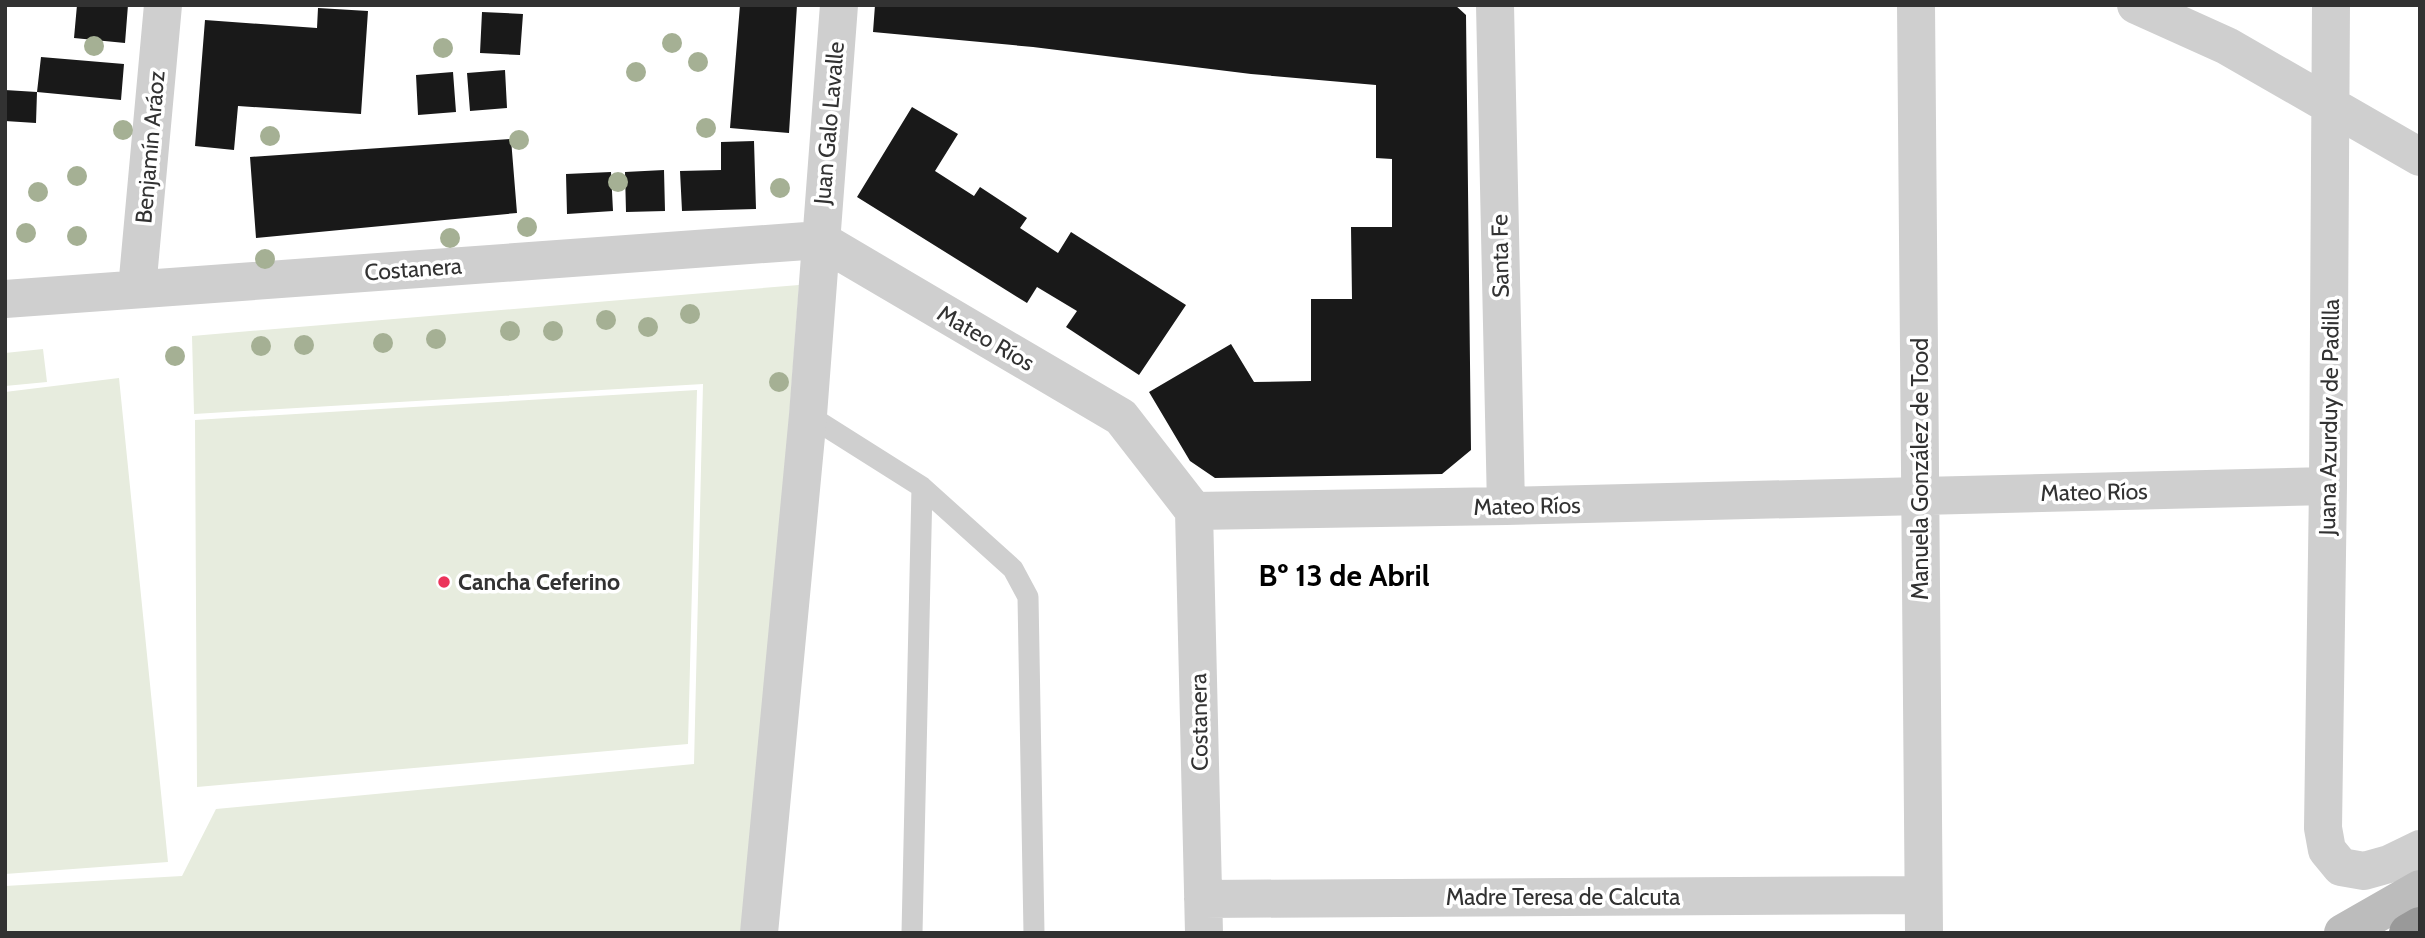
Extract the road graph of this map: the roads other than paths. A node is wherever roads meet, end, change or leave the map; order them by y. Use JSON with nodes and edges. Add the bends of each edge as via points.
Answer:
{"nodes":[{"id":1,"x":163,"y":5,"type":"edge"},
{"id":2,"x":839,"y":5,"type":"edge"},
{"id":3,"x":1495,"y":5,"type":"edge"},
{"id":4,"x":1916,"y":5,"type":"edge"},
{"id":5,"x":2136,"y":5,"type":"edge"},
{"id":6,"x":2331,"y":5,"type":"edge"},
{"id":7,"x":2331,"y":105,"type":"junction"},
{"id":8,"x":2420,"y":157,"type":"edge"},
{"id":9,"x":820,"y":240,"type":"junction"},
{"id":10,"x":137,"y":289,"type":"junction"},
{"id":11,"x":5,"y":299,"type":"edge"},
{"id":12,"x":808,"y":415,"type":"junction"},
{"id":13,"x":2328,"y":486,"type":"junction"},
{"id":14,"x":922,"y":487,"type":"junction"},
{"id":15,"x":1921,"y":497,"type":"junction"},
{"id":16,"x":1506,"y":506,"type":"junction"},
{"id":17,"x":1194,"y":511,"type":"junction"},
{"id":18,"x":2420,"y":849,"type":"edge"},
{"id":19,"x":2420,"y":889,"type":"edge"},
{"id":20,"x":1923,"y":895,"type":"junction"},
{"id":21,"x":1203,"y":916,"type":"edge"},
{"id":22,"x":2420,"y":926,"type":"edge"},
{"id":23,"x":759,"y":933,"type":"edge"},
{"id":24,"x":912,"y":933,"type":"edge"},
{"id":25,"x":1034,"y":933,"type":"edge"},
{"id":26,"x":1924,"y":933,"type":"edge"},
{"id":27,"x":2343,"y":933,"type":"edge"},
{"id":28,"x":2408,"y":933,"type":"edge"}],
"edges":[{"from":1,"to":10,"type":"street","name":"Benjamín Aráoz"},
{"from":2,"to":9,"type":"street","name":"Juan Galo Lavalle"},
{"from":3,"to":16,"type":"street","name":"Santa Fe"},
{"from":4,"to":15,"type":"street","name":"Manuela González de Tood"},
{"from":5,"to":7,"type":"street","via":[[2227,46]]},
{"from":6,"to":7,"type":"street","name":"Juana Azurduy de Padilla"},
{"from":7,"to":8,"type":"street"},
{"from":7,"to":13,"type":"street","name":"Juana Azurduy de Padilla"},
{"from":9,"to":10,"type":"street","name":"Costanera"},
{"from":9,"to":12,"type":"street","name":"Juan Galo Lavalle"},
{"from":9,"to":17,"type":"street","name":"Mateo Ríos","via":[[1121,417]]},
{"from":10,"to":11,"type":"street","name":"Costanera"},
{"from":12,"to":14,"type":"lane"},
{"from":12,"to":23,"type":"street","name":"Juan Galo Lavalle"},
{"from":13,"to":15,"type":"street","name":"Mateo Ríos"},
{"from":13,"to":18,"type":"street","name":"Juana Azurduy de Padilla","via":[[2323,828],[2327,850],[2341,867],[2364,871]]},
{"from":14,"to":24,"type":"lane"},
{"from":14,"to":25,"type":"lane","via":[[1013,569],[1028,597]]},
{"from":15,"to":16,"type":"street","name":"Mateo Ríos"},
{"from":15,"to":20,"type":"street","name":"Manuela González de Tood"},
{"from":16,"to":17,"type":"street","name":"Mateo Ríos"},
{"from":17,"to":21,"type":"street","name":"Costanera"},
{"from":19,"to":27,"type":"street"},
{"from":20,"to":21,"type":"street","name":"Madre Teresa de Calcuta"},
{"from":20,"to":26,"type":"street","name":"Manuela González de Tood"},
{"from":22,"to":28,"type":"highway"}]}
